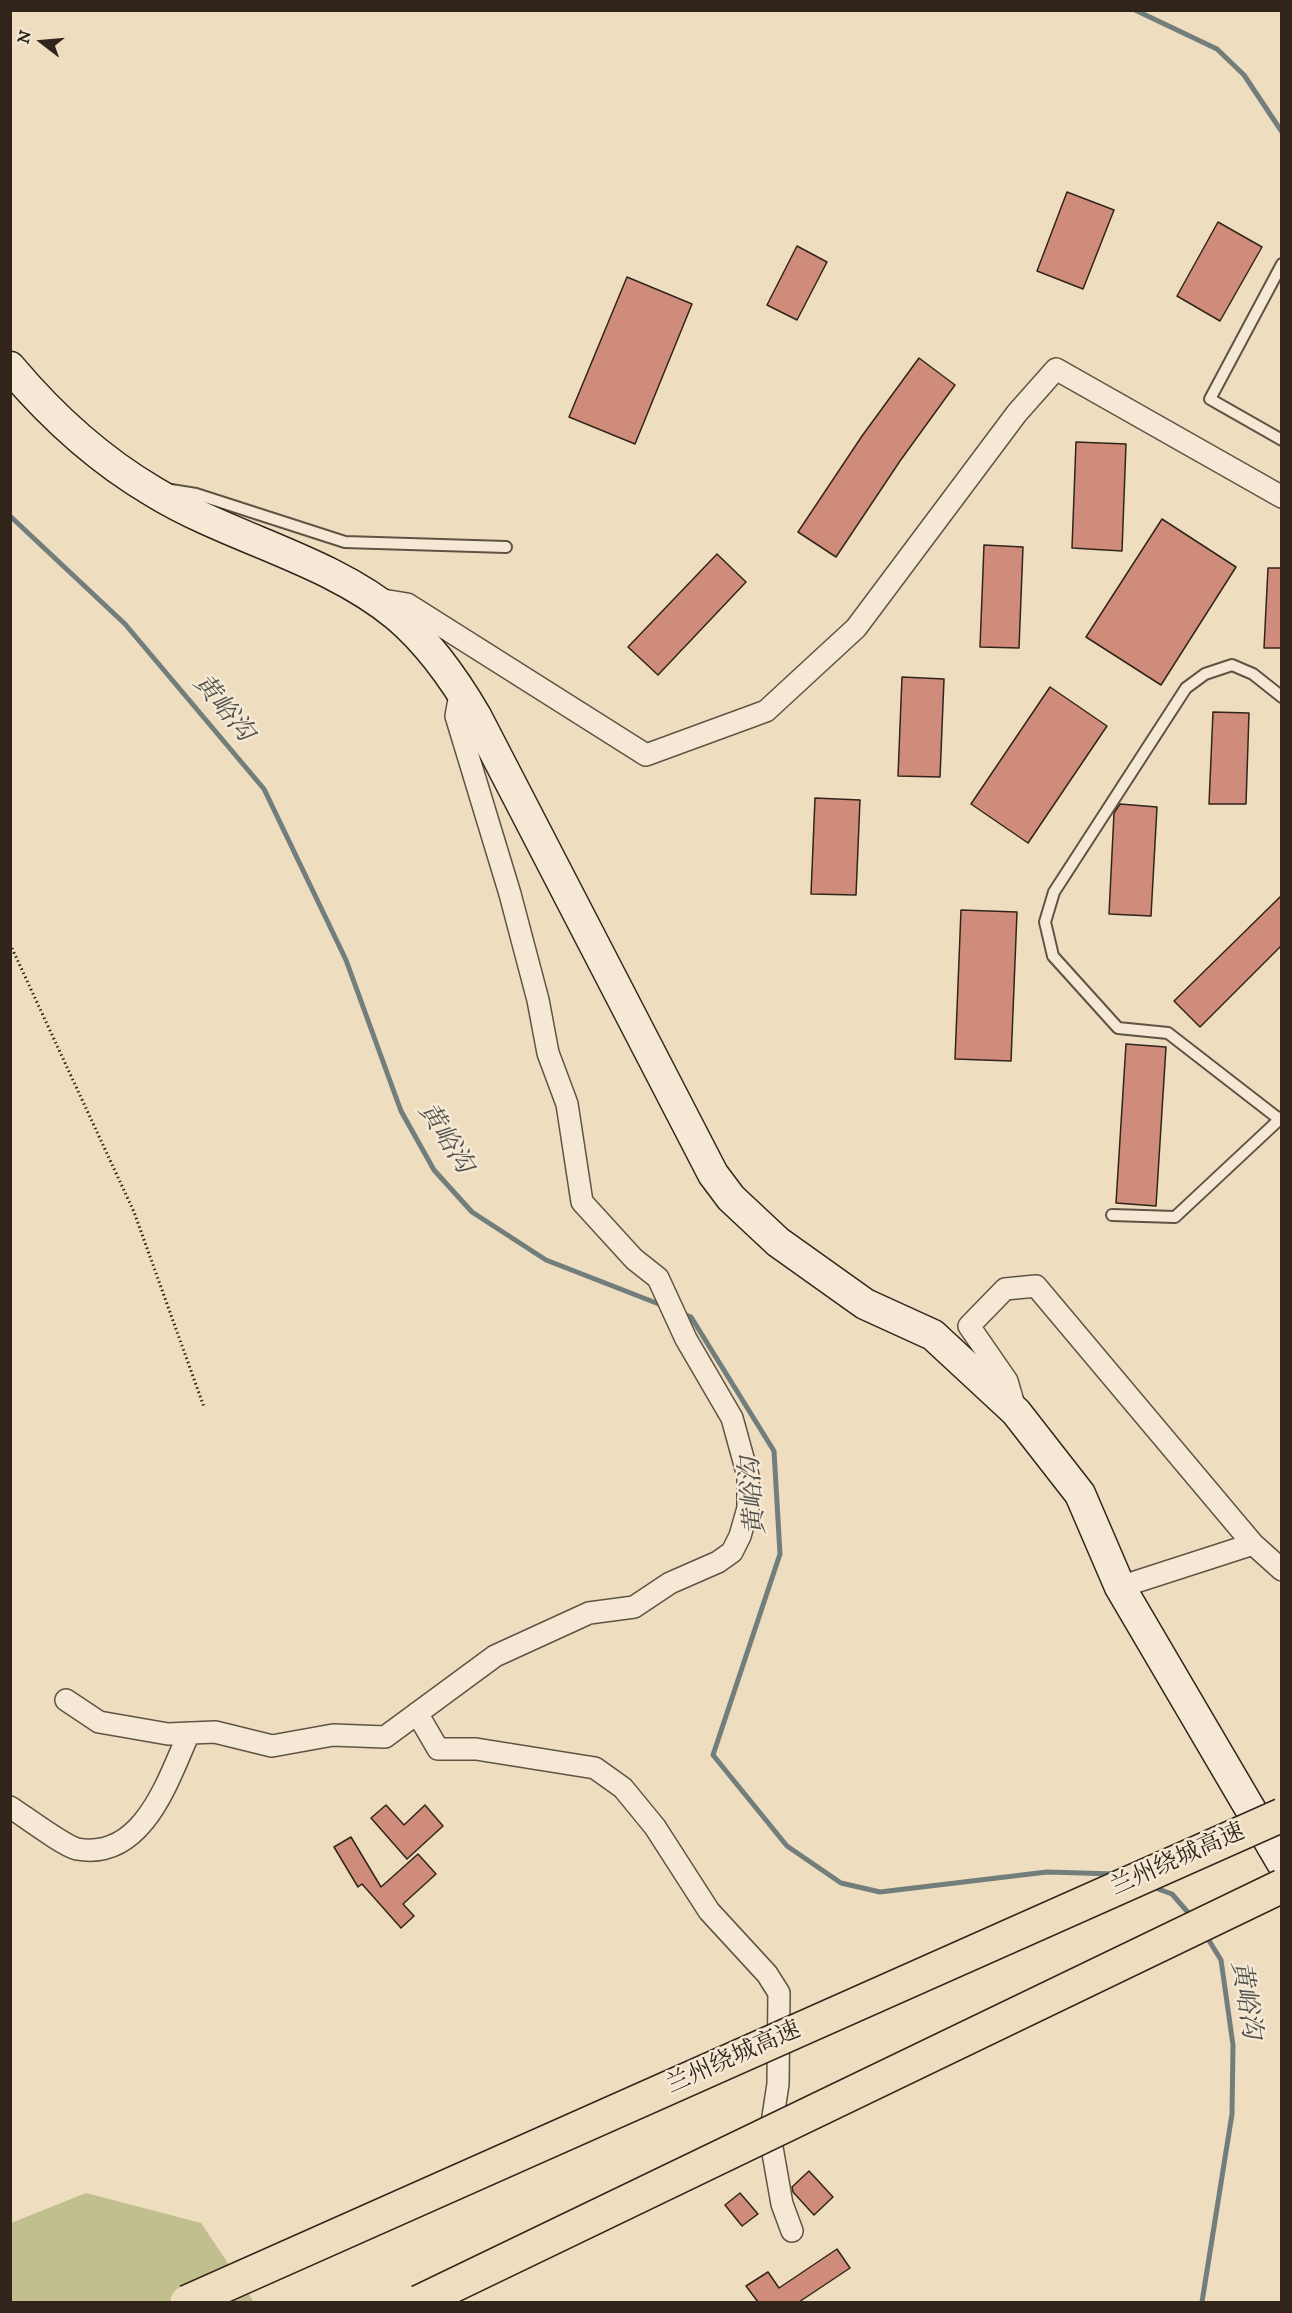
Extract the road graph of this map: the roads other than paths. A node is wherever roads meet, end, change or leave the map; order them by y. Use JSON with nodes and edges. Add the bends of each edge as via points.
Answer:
{"nodes":[{"id":1,"x":1281,"y":264,"type":"edge"},
{"id":2,"x":10,"y":367,"type":"edge"},
{"id":3,"x":1281,"y":440,"type":"edge"},
{"id":4,"x":144,"y":486,"type":"junction"},
{"id":5,"x":1281,"y":497,"type":"edge"},
{"id":6,"x":506,"y":547,"type":"dead end"},
{"id":7,"x":371,"y":598,"type":"junction"},
{"id":8,"x":461,"y":689,"type":"junction"},
{"id":9,"x":1281,"y":697,"type":"edge"},
{"id":10,"x":1280,"y":1118,"type":"edge"},
{"id":11,"x":1112,"y":1215,"type":"dead end"},
{"id":12,"x":1016,"y":1412,"type":"junction"},
{"id":13,"x":1253,"y":1544,"type":"junction"},
{"id":14,"x":1281,"y":1570,"type":"edge"},
{"id":15,"x":1120,"y":1587,"type":"junction"},
{"id":16,"x":66,"y":1701,"type":"dead end"},
{"id":17,"x":417,"y":1713,"type":"junction"},
{"id":18,"x":189,"y":1733,"type":"junction"},
{"id":19,"x":10,"y":1807,"type":"edge"},
{"id":20,"x":1281,"y":1815,"type":"edge"},
{"id":21,"x":1281,"y":1863,"type":"edge"},
{"id":22,"x":1281,"y":1886,"type":"edge"},
{"id":23,"x":792,"y":2231,"type":"dead end"},
{"id":24,"x":187,"y":2302,"type":"edge"},
{"id":25,"x":419,"y":2302,"type":"edge"}],
"edges":[{"from":1,"to":3,"type":"lane","via":[[1210,399]]},
{"from":2,"to":4,"type":"main road","via":[[79,440]]},
{"from":4,"to":6,"type":"lane","via":[[196,494],[345,542]]},
{"from":4,"to":7,"type":"main road"},
{"from":5,"to":7,"type":"street","via":[[1056,369],[1017,413],[856,628],[766,711],[646,755],[407,604]]},
{"from":7,"to":8,"type":"main road","via":[[419,637]]},
{"from":8,"to":12,"type":"main road","via":[[695,1140],[731,1198],[778,1242],[865,1304],[933,1335]]},
{"from":8,"to":17,"type":"street","via":[[456,716],[510,894],[548,1053],[567,1104],[582,1202],[634,1259],[658,1278],[686,1339],[732,1418],[748,1476],[748,1508],[741,1536],[732,1551],[718,1562],[670,1583],[634,1607],[589,1613],[495,1656]]},
{"from":9,"to":10,"type":"lane","via":[[1253,674],[1232,665],[1205,674],[1186,688],[1054,892],[1045,922],[1053,956],[1118,1028],[1168,1033]]},
{"from":10,"to":11,"type":"lane","via":[[1175,1217]]},
{"from":12,"to":13,"type":"street","via":[[1007,1382],[969,1326],[1005,1289],[1036,1286]]},
{"from":12,"to":15,"type":"main road","via":[[1080,1494]]},
{"from":13,"to":14,"type":"street"},
{"from":13,"to":15,"type":"street"},
{"from":15,"to":21,"type":"main road"},
{"from":16,"to":18,"type":"street","via":[[99,1722],[168,1734]]},
{"from":17,"to":18,"type":"street","via":[[385,1737],[333,1735],[272,1746],[215,1732]]},
{"from":17,"to":23,"type":"street","via":[[438,1749],[476,1749],[595,1768],[623,1788],[655,1827],[709,1911],[767,1974],[779,1994],[778,2084],[770,2136],[782,2204]]},
{"from":18,"to":19,"type":"street","via":[[158,1804],[131,1835],[106,1849],[75,1849]]},
{"from":20,"to":24,"type":"highway","name":"兰州绕城高速","bridge":true},
{"from":22,"to":25,"type":"highway","bridge":true}]}
